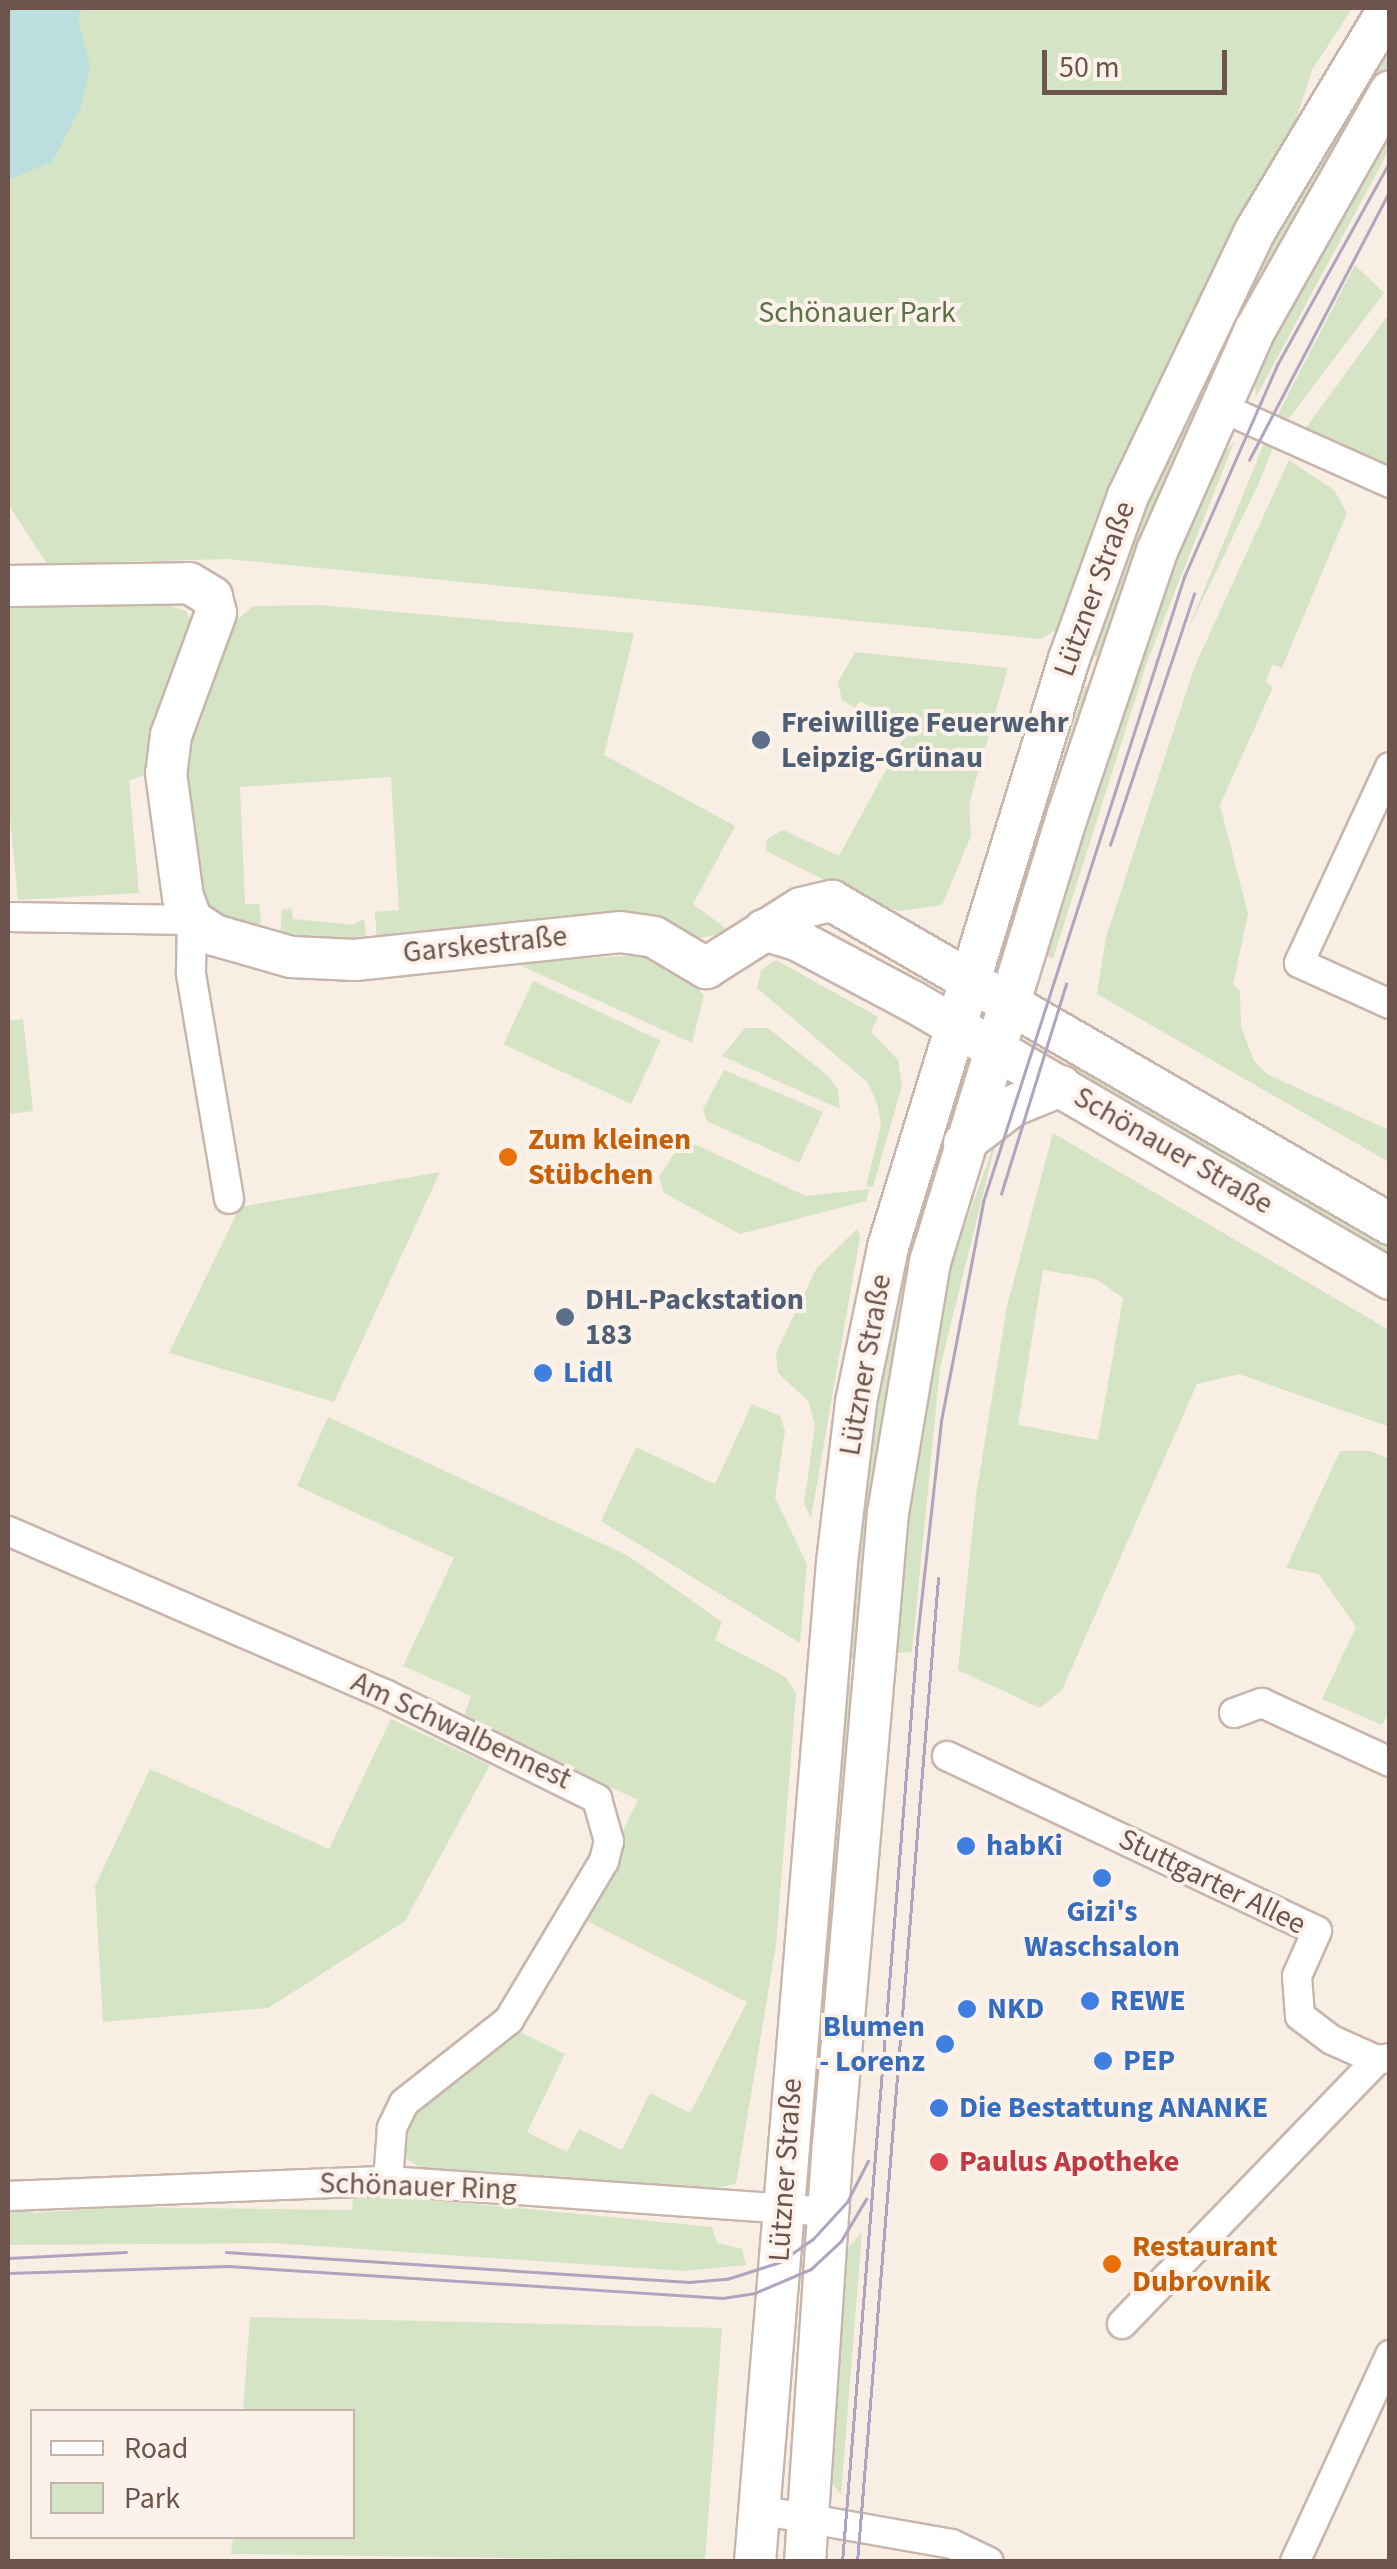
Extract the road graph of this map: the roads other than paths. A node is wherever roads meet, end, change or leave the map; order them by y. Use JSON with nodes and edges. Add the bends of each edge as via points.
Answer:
{"nodes":[{"id":1,"x":1389,"y":8,"type":"edge"},
{"id":2,"x":1390,"y":91,"type":"edge"},
{"id":3,"x":1255,"y":230,"type":"junction"},
{"id":4,"x":1218,"y":406,"type":"junction"},
{"id":5,"x":1390,"y":484,"type":"edge"},
{"id":6,"x":8,"y":586,"type":"edge"},
{"id":7,"x":1390,"y":767,"type":"edge"},
{"id":8,"x":8,"y":917,"type":"edge"},
{"id":9,"x":192,"y":920,"type":"junction"},
{"id":10,"x":764,"y":930,"type":"junction"},
{"id":11,"x":969,"y":978,"type":"junction"},
{"id":12,"x":1008,"y":1003,"type":"junction"},
{"id":13,"x":1390,"y":1004,"type":"edge"},
{"id":14,"x":954,"y":1026,"type":"junction"},
{"id":15,"x":994,"y":1048,"type":"junction"},
{"id":16,"x":1062,"y":1086,"type":"junction"},
{"id":17,"x":964,"y":1142,"type":"junction"},
{"id":18,"x":230,"y":1199,"type":"dead end"},
{"id":19,"x":1390,"y":1224,"type":"edge"},
{"id":20,"x":1390,"y":1279,"type":"edge"},
{"id":21,"x":8,"y":1531,"type":"edge"},
{"id":22,"x":1234,"y":1712,"type":"dead end"},
{"id":23,"x":947,"y":1756,"type":"dead end"},
{"id":24,"x":1390,"y":1762,"type":"edge"},
{"id":25,"x":1383,"y":2059,"type":"edge"},
{"id":26,"x":388,"y":2180,"type":"junction"},
{"id":27,"x":8,"y":2196,"type":"edge"},
{"id":28,"x":784,"y":2210,"type":"junction"},
{"id":29,"x":828,"y":2212,"type":"junction"},
{"id":30,"x":1122,"y":2324,"type":"dead end"},
{"id":31,"x":1390,"y":2355,"type":"edge"},
{"id":32,"x":760,"y":2510,"type":"junction"},
{"id":33,"x":806,"y":2513,"type":"junction"},
{"id":34,"x":755,"y":2562,"type":"edge"},
{"id":35,"x":806,"y":2562,"type":"edge"},
{"id":36,"x":990,"y":2562,"type":"edge"},
{"id":37,"x":1294,"y":2562,"type":"edge"}],
"edges":[{"from":1,"to":3,"type":"main road","name":"Lützner Straße"},
{"from":2,"to":4,"type":"main road","name":"Lützner Straße","via":[[1307,230]]},
{"from":3,"to":4,"type":"main road","name":"Lützner Straße","via":[[1246,281],[1201,375],[1202,400]]},
{"from":3,"to":11,"type":"main road","name":"Lützner Straße","via":[[1128,496],[1068,660]]},
{"from":4,"to":5,"type":"street"},
{"from":4,"to":12,"type":"main road","name":"Lützner Straße","via":[[1126,636]]},
{"from":6,"to":9,"type":"main road","via":[[190,583],[212,597],[216,613],[171,734],[166,772],[183,898]]},
{"from":7,"to":13,"type":"street","via":[[1299,962]]},
{"from":8,"to":9,"type":"street","name":"Garskestraße"},
{"from":9,"to":10,"type":"main road","name":"Garskestraße","via":[[236,944],[291,957],[355,960],[620,932],[654,937],[706,968]]},
{"from":9,"to":18,"type":"street","via":[[191,974]]},
{"from":10,"to":11,"type":"main road","name":"Garskestraße","via":[[801,908],[832,902]]},
{"from":10,"to":14,"type":"main road","via":[[799,941]]},
{"from":11,"to":12,"type":"main road","name":"Schönauer Straße"},
{"from":11,"to":14,"type":"main road","name":"Lützner Straße"},
{"from":12,"to":15,"type":"main road","name":"Lützner Straße"},
{"from":12,"to":19,"type":"main road","name":"Schönauer Straße"},
{"from":14,"to":15,"type":"main road","name":"Schönauer Straße"},
{"from":14,"to":28,"type":"main road","name":"Lützner Straße","via":[[904,1183],[856,1402],[826,1666]]},
{"from":15,"to":16,"type":"main road","name":"Schönauer Straße"},
{"from":15,"to":17,"type":"main road","name":"Lützner Straße"},
{"from":16,"to":17,"type":"main road","via":[[1012,1106]]},
{"from":16,"to":20,"type":"main road","name":"Schönauer Straße"},
{"from":17,"to":29,"type":"main road","name":"Lützner Straße","via":[[930,1262],[901,1406]]},
{"from":21,"to":26,"type":"street","name":"Am Schwalbennest","via":[[385,1694],[597,1799],[609,1840],[604,1861],[509,2020],[404,2102],[392,2128]]},
{"from":22,"to":24,"type":"street","via":[[1262,1703]]},
{"from":23,"to":25,"type":"street","name":"Stuttgarter Allee","via":[[1317,1932],[1296,1976],[1300,2016]]},
{"from":25,"to":30,"type":"street","name":"Stuttgarter Allee"},
{"from":26,"to":27,"type":"street","name":"Schönauer Ring"},
{"from":26,"to":28,"type":"street","name":"Schönauer Ring"},
{"from":28,"to":29,"type":"street","name":"Schönauer Ring"},
{"from":28,"to":32,"type":"main road","name":"Lützner Straße"},
{"from":29,"to":33,"type":"main road","name":"Lützner Straße"},
{"from":31,"to":37,"type":"street"},
{"from":32,"to":33,"type":"street"},
{"from":32,"to":34,"type":"main road","name":"Lützner Straße"},
{"from":33,"to":35,"type":"main road","name":"Lützner Straße"},
{"from":33,"to":36,"type":"street","via":[[952,2544]]}]}
